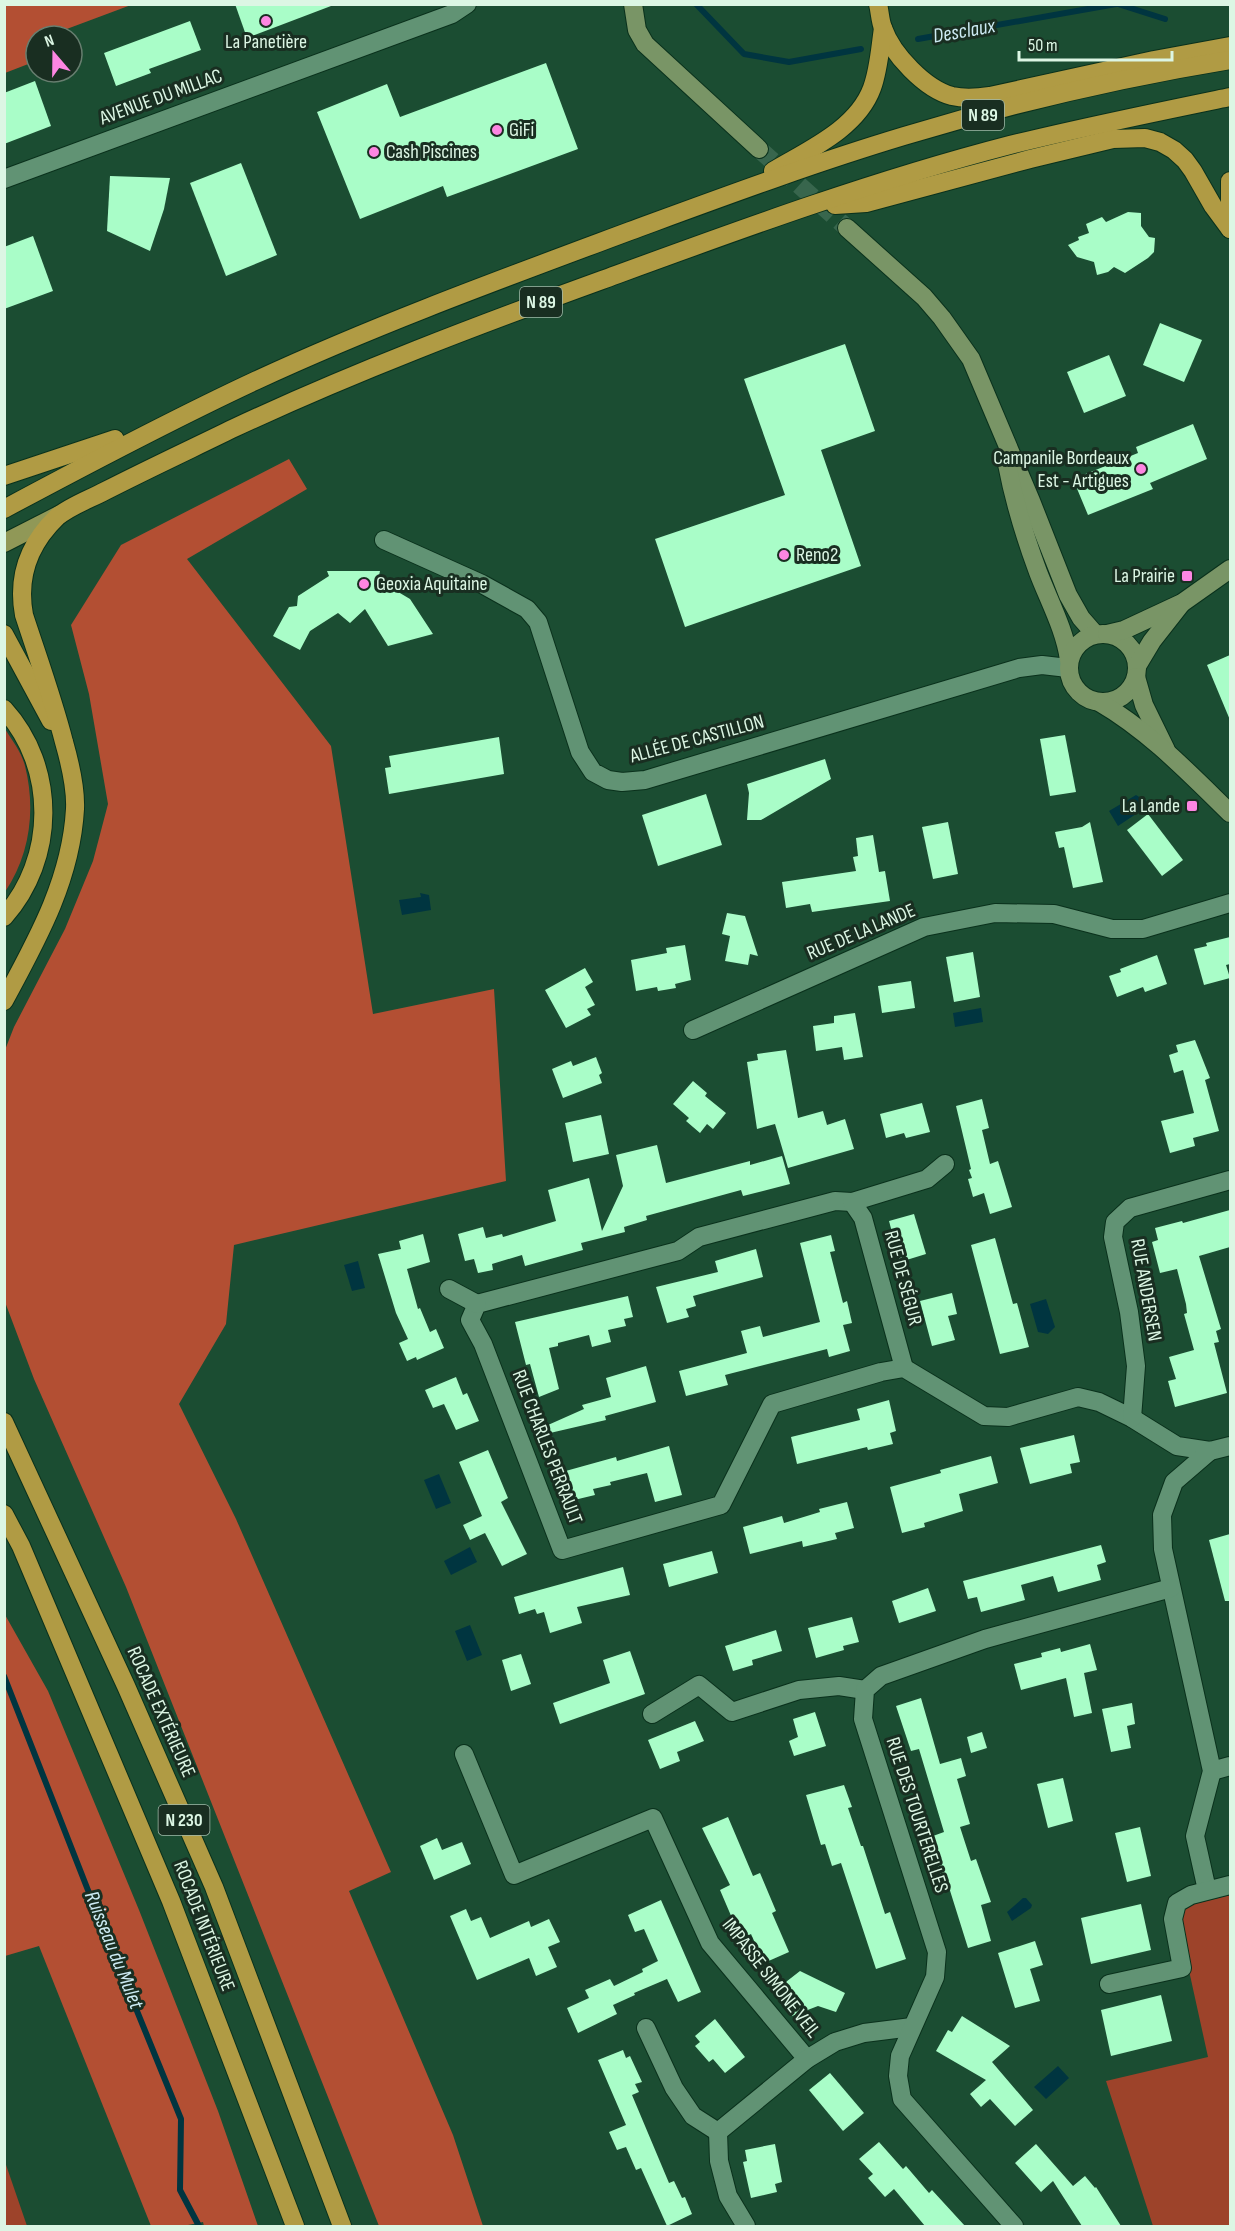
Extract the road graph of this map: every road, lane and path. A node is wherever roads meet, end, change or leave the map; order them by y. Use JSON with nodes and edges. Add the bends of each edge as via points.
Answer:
{"nodes":[{"id":1,"x":467,"y":4,"type":"edge"},
{"id":2,"x":633,"y":4,"type":"edge"},
{"id":3,"x":878,"y":4,"type":"edge"},
{"id":4,"x":883,"y":28,"type":"junction"},
{"id":5,"x":1230,"y":46,"type":"edge"},
{"id":6,"x":1230,"y":60,"type":"edge"},
{"id":7,"x":1230,"y":97,"type":"edge"},
{"id":8,"x":759,"y":149,"type":"tunnel mouth"},
{"id":9,"x":4,"y":179,"type":"edge"},
{"id":10,"x":1230,"y":181,"type":"edge"},
{"id":11,"x":741,"y":190,"type":"junction"},
{"id":12,"x":809,"y":206,"type":"junction"},
{"id":13,"x":847,"y":228,"type":"tunnel mouth"},
{"id":14,"x":1230,"y":229,"type":"edge"},
{"id":15,"x":173,"y":419,"type":"junction"},
{"id":16,"x":1001,"y":433,"type":"junction"},
{"id":17,"x":4,"y":476,"type":"edge"},
{"id":18,"x":4,"y":509,"type":"edge"},
{"id":19,"x":60,"y":514,"type":"junction"},
{"id":20,"x":384,"y":540,"type":"dead end"},
{"id":21,"x":4,"y":543,"type":"edge"},
{"id":22,"x":1230,"y":569,"type":"edge"},
{"id":23,"x":1182,"y":603,"type":"junction"},
{"id":24,"x":4,"y":634,"type":"edge"},
{"id":25,"x":1101,"y":634,"type":"junction"},
{"id":26,"x":1069,"y":664,"type":"junction"},
{"id":27,"x":1137,"y":671,"type":"junction"},
{"id":28,"x":1099,"y":702,"type":"junction"},
{"id":29,"x":4,"y":709,"type":"edge"},
{"id":30,"x":66,"y":749,"type":"junction"},
{"id":31,"x":1167,"y":751,"type":"junction"},
{"id":32,"x":1230,"y":813,"type":"edge"},
{"id":33,"x":1230,"y":903,"type":"edge"},
{"id":34,"x":4,"y":917,"type":"edge"},
{"id":35,"x":4,"y":1001,"type":"edge"},
{"id":36,"x":693,"y":1030,"type":"dead end"},
{"id":37,"x":945,"y":1164,"type":"dead end"},
{"id":38,"x":1230,"y":1180,"type":"edge"},
{"id":39,"x":852,"y":1202,"type":"junction"},
{"id":40,"x":449,"y":1289,"type":"dead end"},
{"id":41,"x":477,"y":1304,"type":"junction"},
{"id":42,"x":904,"y":1368,"type":"junction"},
{"id":43,"x":1132,"y":1418,"type":"junction"},
{"id":44,"x":4,"y":1422,"type":"edge"},
{"id":45,"x":1230,"y":1446,"type":"edge"},
{"id":46,"x":1210,"y":1451,"type":"junction"},
{"id":47,"x":4,"y":1514,"type":"edge"},
{"id":48,"x":4,"y":1536,"type":"edge"},
{"id":49,"x":21,"y":1546,"type":"junction"},
{"id":50,"x":1171,"y":1588,"type":"junction"},
{"id":51,"x":865,"y":1690,"type":"junction"},
{"id":52,"x":652,"y":1714,"type":"dead end"},
{"id":53,"x":464,"y":1754,"type":"dead end"},
{"id":54,"x":1230,"y":1766,"type":"edge"},
{"id":55,"x":1212,"y":1771,"type":"junction"},
{"id":56,"x":1230,"y":1885,"type":"edge"},
{"id":57,"x":1207,"y":1890,"type":"junction"},
{"id":58,"x":1109,"y":1984,"type":"dead end"},
{"id":59,"x":912,"y":2027,"type":"junction"},
{"id":60,"x":646,"y":2028,"type":"dead end"},
{"id":61,"x":807,"y":2059,"type":"junction"},
{"id":62,"x":718,"y":2132,"type":"junction"},
{"id":63,"x":295,"y":2226,"type":"edge"},
{"id":64,"x":342,"y":2226,"type":"edge"},
{"id":65,"x":746,"y":2226,"type":"edge"},
{"id":66,"x":1014,"y":2226,"type":"edge"}],
"edges":[{"from":1,"to":9,"type":"street","name":"AVENUE DU MILLAC","via":[[452,14]]},
{"from":2,"to":8,"type":"street","via":[[637,30],[645,44]]},
{"from":3,"to":4,"type":"highway"},
{"from":4,"to":5,"type":"highway","via":[[896,52],[928,85],[950,96],[969,99]]},
{"from":4,"to":11,"type":"highway","via":[[872,90],[856,113],[838,131]]},
{"from":6,"to":11,"type":"highway","number":"N 89","via":[[1004,109],[905,136]]},
{"from":7,"to":12,"type":"highway","number":"N 89","via":[[1008,146]]},
{"from":10,"to":14,"type":"highway"},
{"from":11,"to":15,"type":"highway","number":"N 89","via":[[453,297]]},
{"from":12,"to":14,"type":"highway","via":[[866,203],[1078,146],[1145,138],[1160,142],[1185,160]]},
{"from":12,"to":19,"type":"highway","number":"N 89","via":[[532,305],[326,387]]},
{"from":13,"to":16,"type":"street","via":[[924,297],[947,324],[982,381]]},
{"from":15,"to":17,"type":"highway"},
{"from":15,"to":18,"type":"highway","number":"N 89"},
{"from":16,"to":25,"type":"street","via":[[1068,595],[1081,618]]},
{"from":16,"to":26,"type":"street","via":[[1016,503],[1065,640]]},
{"from":19,"to":21,"type":"main road","number":"N 89"},
{"from":19,"to":30,"type":"highway","via":[[28,557],[21,591],[24,615]]},
{"from":20,"to":26,"type":"street","name":"ALLÉE DE CASTILLON","via":[[527,609],[538,622],[580,752],[593,772],[608,780],[645,780],[1019,668]]},
{"from":22,"to":23,"type":"street"},
{"from":23,"to":25,"type":"street","via":[[1124,630]]},
{"from":23,"to":27,"type":"street","via":[[1152,641]]},
{"from":24,"to":30,"type":"highway"},
{"from":25,"to":26,"type":"street","via":[[1084,639]]},
{"from":25,"to":27,"type":"street","via":[[1126,642],[1133,651]]},
{"from":26,"to":28,"type":"street","via":[[1070,680],[1076,690]]},
{"from":27,"to":28,"type":"street","via":[[1128,692],[1118,699]]},
{"from":27,"to":31,"type":"street","via":[[1139,692]]},
{"from":28,"to":31,"type":"street"},
{"from":29,"to":34,"type":"highway","via":[[35,759],[44,814],[40,848],[30,879]]},
{"from":30,"to":35,"type":"highway","via":[[75,808],[65,872],[53,906]]},
{"from":31,"to":32,"type":"street"},
{"from":33,"to":36,"type":"street","name":"RUE DE LA LANDE","via":[[1143,929],[1112,929],[1054,914],[995,913],[924,927]]},
{"from":37,"to":39,"type":"street","via":[[927,1179]]},
{"from":38,"to":43,"type":"street","name":"RUE ANDERSEN","via":[[1130,1208],[1115,1222],[1113,1237],[1136,1366]]},
{"from":39,"to":41,"type":"street","via":[[835,1201],[722,1231],[699,1238],[678,1251]]},
{"from":39,"to":42,"type":"street","name":"RUE DE SÉGUR","via":[[863,1218]]},
{"from":40,"to":41,"type":"street"},
{"from":41,"to":42,"type":"street","name":"RUE CHARLES PERRAULT","via":[[470,1320],[483,1344],[562,1550],[722,1505],[772,1404]]},
{"from":42,"to":43,"type":"street","via":[[984,1416],[1008,1417],[1078,1397]]},
{"from":43,"to":46,"type":"street","via":[[1177,1446]]},
{"from":44,"to":64,"type":"highway","name":"ROCADE EXTÉRIEURE","number":"N 230","via":[[214,1887]]},
{"from":45,"to":46,"type":"street"},
{"from":46,"to":50,"type":"street","via":[[1174,1482],[1162,1515],[1163,1549]]},
{"from":47,"to":49,"type":"highway","name":"ROCADE INTÉRIEURE","number":"N 230"},
{"from":48,"to":49,"type":"highway"},
{"from":49,"to":63,"type":"highway","name":"ROCADE INTÉRIEURE","number":"N 230","via":[[171,1901]]},
{"from":50,"to":51,"type":"street","via":[[985,1639],[881,1676]]},
{"from":50,"to":55,"type":"street"},
{"from":51,"to":52,"type":"street","via":[[839,1686],[799,1690],[732,1712],[699,1685]]},
{"from":51,"to":59,"type":"street","name":"RUE DES TOURTERELLES","via":[[863,1719],[937,1952],[935,1977]]},
{"from":53,"to":61,"type":"street","name":"IMPASSE SIMONE VEIL","via":[[514,1875],[653,1818],[710,1943]]},
{"from":54,"to":55,"type":"street"},
{"from":55,"to":57,"type":"street","via":[[1195,1836]]},
{"from":56,"to":57,"type":"street"},
{"from":57,"to":58,"type":"street","via":[[1184,1897],[1174,1910],[1182,1968]]},
{"from":59,"to":61,"type":"street","via":[[835,2042]]},
{"from":59,"to":66,"type":"street","name":"RUE DES TOURTERELLES","via":[[900,2055],[902,2099]]},
{"from":60,"to":62,"type":"street","via":[[674,2088],[693,2116]]},
{"from":61,"to":62,"type":"street"},
{"from":62,"to":65,"type":"street","via":[[719,2161],[728,2196]]}]}
